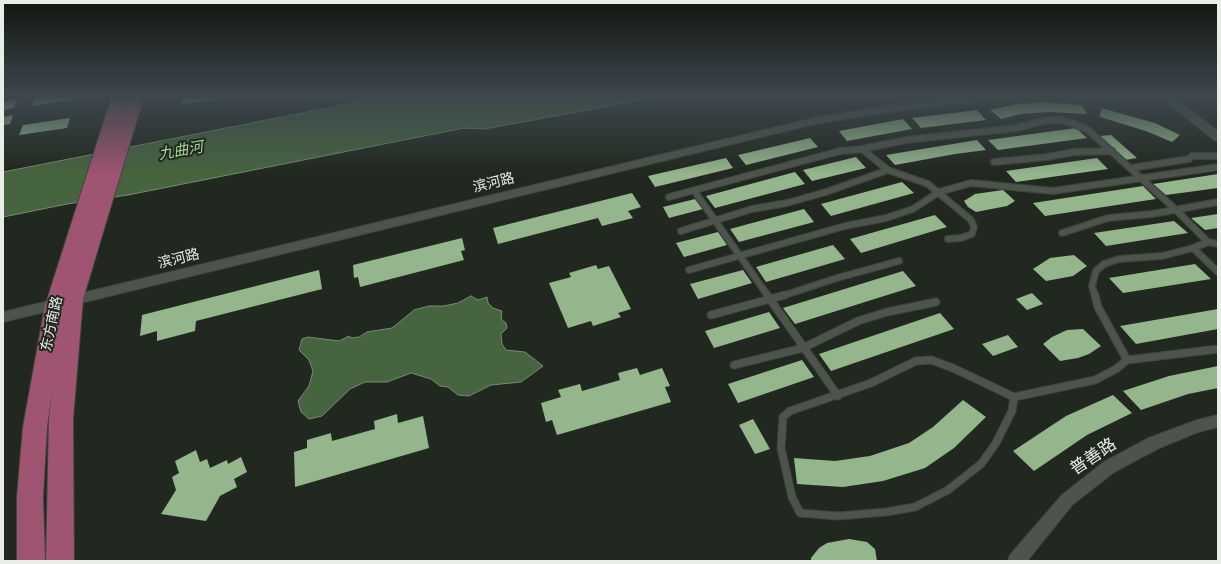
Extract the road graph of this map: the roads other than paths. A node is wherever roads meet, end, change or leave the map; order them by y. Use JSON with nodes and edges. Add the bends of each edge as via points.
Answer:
{"nodes":[{"id":1,"x":112,"y":122,"type":"edge"},
{"id":2,"x":128,"y":122,"type":"edge"},
{"id":3,"x":809,"y":122,"type":"edge"},
{"id":4,"x":1039,"y":122,"type":"edge"},
{"id":5,"x":1069,"y":122,"type":"edge"},
{"id":6,"x":1199,"y":122,"type":"edge"},
{"id":7,"x":1218,"y":137,"type":"edge"},
{"id":8,"x":862,"y":149,"type":"junction"},
{"id":9,"x":1112,"y":151,"type":"junction"},
{"id":10,"x":1218,"y":156,"type":"edge"},
{"id":11,"x":994,"y":162,"type":"dead end"},
{"id":12,"x":1218,"y":167,"type":"edge"},
{"id":13,"x":1131,"y":168,"type":"junction"},
{"id":14,"x":888,"y":170,"type":"junction"},
{"id":15,"x":1141,"y":177,"type":"junction"},
{"id":16,"x":695,"y":192,"type":"junction"},
{"id":17,"x":939,"y":192,"type":"junction"},
{"id":18,"x":669,"y":197,"type":"dead end"},
{"id":19,"x":1218,"y":202,"type":"edge"},
{"id":20,"x":1175,"y":209,"type":"junction"},
{"id":21,"x":716,"y":220,"type":"junction"},
{"id":22,"x":89,"y":224,"type":"junction"},
{"id":23,"x":681,"y":231,"type":"dead end"},
{"id":24,"x":1062,"y":233,"type":"dead end"},
{"id":25,"x":948,"y":239,"type":"dead end"},
{"id":26,"x":1208,"y":242,"type":"junction"},
{"id":27,"x":1218,"y":244,"type":"edge"},
{"id":28,"x":1192,"y":248,"type":"junction"},
{"id":29,"x":741,"y":257,"type":"junction"},
{"id":30,"x":899,"y":261,"type":"dead end"},
{"id":31,"x":689,"y":270,"type":"dead end"},
{"id":32,"x":1218,"y":272,"type":"edge"},
{"id":33,"x":770,"y":300,"type":"junction"},
{"id":34,"x":64,"y":302,"type":"junction"},
{"id":35,"x":936,"y":302,"type":"dead end"},
{"id":36,"x":711,"y":314,"type":"dead end"},
{"id":37,"x":3,"y":317,"type":"edge"},
{"id":38,"x":803,"y":348,"type":"junction"},
{"id":39,"x":1218,"y":349,"type":"edge"},
{"id":40,"x":1127,"y":360,"type":"junction"},
{"id":41,"x":734,"y":365,"type":"dead end"},
{"id":42,"x":838,"y":396,"type":"junction"},
{"id":43,"x":1014,"y":397,"type":"junction"},
{"id":44,"x":1218,"y":421,"type":"edge"},
{"id":45,"x":31,"y":561,"type":"edge"},
{"id":46,"x":60,"y":561,"type":"edge"},
{"id":47,"x":1016,"y":561,"type":"edge"}],
"edges":[{"from":1,"to":22,"type":"main road","name":"东方南路"},
{"from":2,"to":22,"type":"main road","name":"东方南路"},
{"from":3,"to":34,"type":"street","name":"滨河路"},
{"from":4,"to":8,"type":"lane","via":[[1016,128],[906,140]]},
{"from":5,"to":9,"type":"lane","via":[[1088,130]]},
{"from":6,"to":7,"type":"street"},
{"from":8,"to":14,"type":"lane"},
{"from":8,"to":16,"type":"lane","via":[[840,151]]},
{"from":9,"to":11,"type":"lane","via":[[1080,151]]},
{"from":9,"to":13,"type":"lane"},
{"from":10,"to":13,"type":"lane","via":[[1192,156],[1189,159]]},
{"from":12,"to":15,"type":"lane"},
{"from":13,"to":15,"type":"lane"},
{"from":14,"to":17,"type":"lane","via":[[928,184]]},
{"from":14,"to":21,"type":"lane","via":[[826,192]]},
{"from":15,"to":17,"type":"lane","via":[[1053,191],[970,183]]},
{"from":15,"to":20,"type":"lane"},
{"from":16,"to":18,"type":"lane"},
{"from":16,"to":21,"type":"lane"},
{"from":17,"to":25,"type":"lane","via":[[971,220],[974,227],[972,234]]},
{"from":17,"to":29,"type":"lane","via":[[913,209],[886,218],[845,226],[757,250]]},
{"from":19,"to":20,"type":"lane"},
{"from":20,"to":24,"type":"lane","via":[[1108,218]]},
{"from":20,"to":26,"type":"lane"},
{"from":21,"to":23,"type":"lane"},
{"from":21,"to":29,"type":"lane"},
{"from":22,"to":34,"type":"main road","name":"东方南路"},
{"from":26,"to":27,"type":"lane"},
{"from":26,"to":28,"type":"lane"},
{"from":28,"to":32,"type":"lane"},
{"from":28,"to":40,"type":"lane","via":[[1162,256],[1119,259],[1104,264],[1096,271],[1092,286],[1098,307]]},
{"from":29,"to":31,"type":"lane"},
{"from":29,"to":33,"type":"lane"},
{"from":30,"to":33,"type":"lane"},
{"from":33,"to":36,"type":"lane"},
{"from":33,"to":38,"type":"lane"},
{"from":34,"to":37,"type":"street","name":"滨河路"},
{"from":34,"to":45,"type":"main road","name":"东方南路","via":[[35,427],[30,497]]},
{"from":34,"to":46,"type":"main road","name":"东方南路"},
{"from":35,"to":38,"type":"lane","via":[[858,321]]},
{"from":38,"to":41,"type":"lane"},
{"from":38,"to":42,"type":"lane"},
{"from":39,"to":40,"type":"lane"},
{"from":40,"to":43,"type":"lane","via":[[1095,380]]},
{"from":42,"to":43,"type":"lane","via":[[916,361],[931,360]]},
{"from":42,"to":43,"type":"lane","via":[[803,405],[783,417],[781,448],[792,497],[800,513],[838,516],[886,512],[915,506],[948,490],[981,464],[989,454],[1012,411]]},
{"from":44,"to":47,"type":"street","name":"普善路","via":[[1197,426],[1154,443],[1109,467],[1067,500]]}]}
